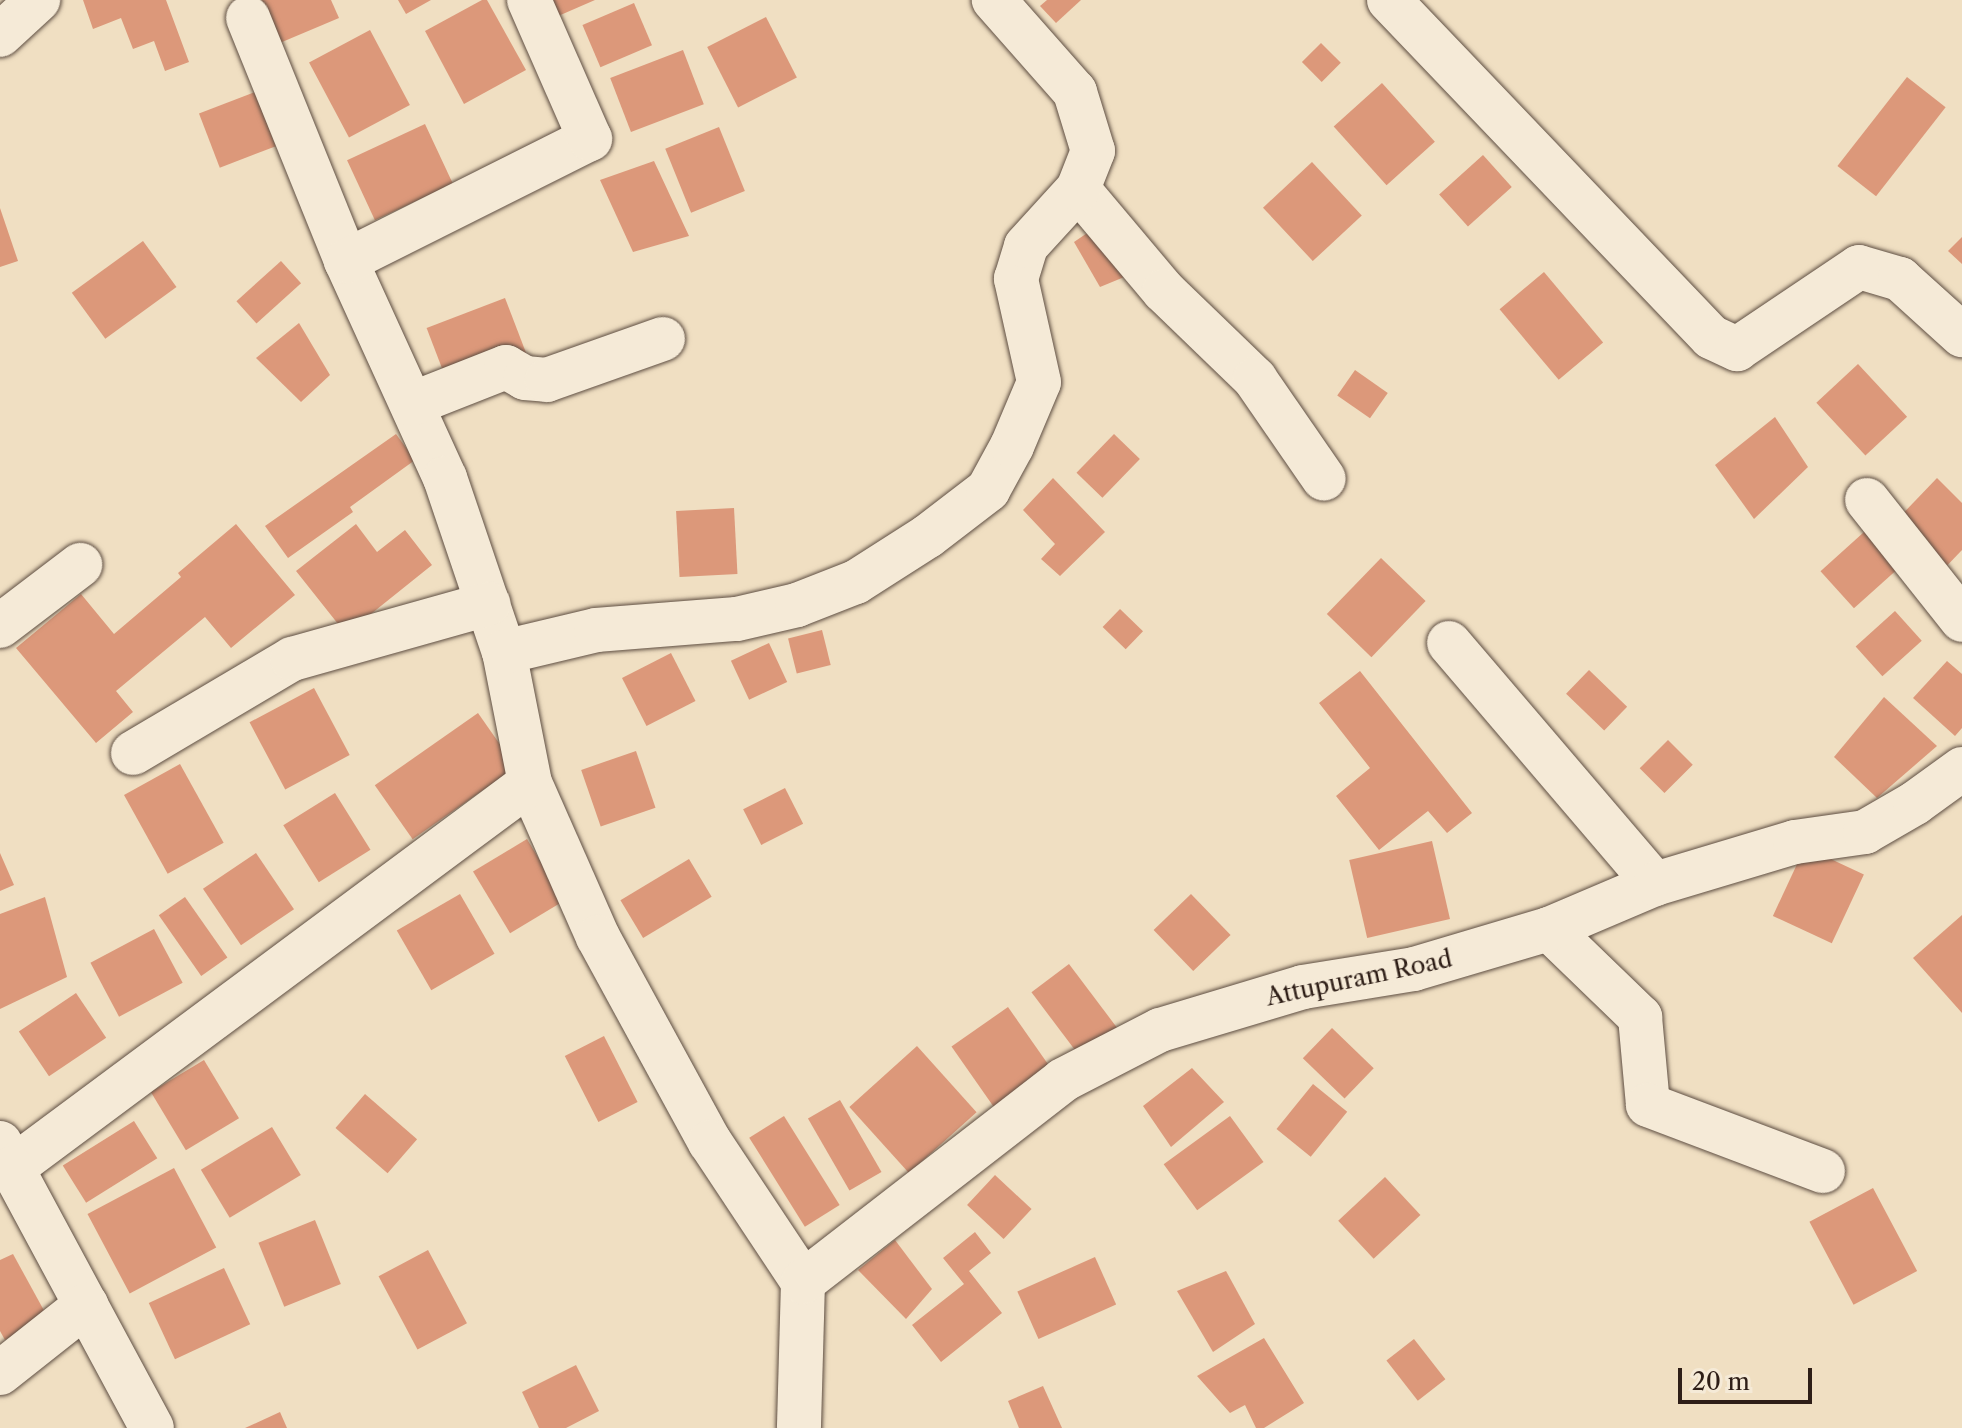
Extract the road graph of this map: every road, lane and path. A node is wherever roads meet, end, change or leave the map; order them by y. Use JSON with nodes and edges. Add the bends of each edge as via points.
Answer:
{"nodes":[{"id":1,"x":38,"y":0,"type":"edge"},
{"id":2,"x":529,"y":0,"type":"edge"},
{"id":3,"x":994,"y":0,"type":"edge"},
{"id":4,"x":1389,"y":0,"type":"edge"},
{"id":5,"x":248,"y":18,"type":"dead end"},
{"id":6,"x":0,"y":35,"type":"edge"},
{"id":7,"x":1078,"y":189,"type":"junction"},
{"id":8,"x":346,"y":261,"type":"junction"},
{"id":9,"x":1962,"y":335,"type":"edge"},
{"id":10,"x":663,"y":339,"type":"dead end"},
{"id":11,"x":412,"y":404,"type":"junction"},
{"id":12,"x":1324,"y":479,"type":"dead end"},
{"id":13,"x":1867,"y":500,"type":"dead end"},
{"id":14,"x":80,"y":565,"type":"dead end"},
{"id":15,"x":488,"y":604,"type":"junction"},
{"id":16,"x":1962,"y":620,"type":"edge"},
{"id":17,"x":0,"y":626,"type":"edge"},
{"id":18,"x":1449,"y":643,"type":"dead end"},
{"id":19,"x":504,"y":652,"type":"junction"},
{"id":20,"x":133,"y":753,"type":"dead end"},
{"id":21,"x":1962,"y":769,"type":"edge"},
{"id":22,"x":530,"y":783,"type":"junction"},
{"id":23,"x":1655,"y":884,"type":"junction"},
{"id":24,"x":1549,"y":929,"type":"junction"},
{"id":25,"x":6,"y":1156,"type":"edge"},
{"id":26,"x":1823,"y":1171,"type":"dead end"},
{"id":27,"x":803,"y":1282,"type":"junction"},
{"id":28,"x":86,"y":1305,"type":"junction"},
{"id":29,"x":0,"y":1373,"type":"edge"},
{"id":30,"x":152,"y":1428,"type":"edge"},
{"id":31,"x":799,"y":1428,"type":"edge"}],
"edges":[{"from":1,"to":6,"type":"street"},
{"from":2,"to":8,"type":"street","via":[[590,139]]},
{"from":3,"to":7,"type":"street","via":[[1075,92],[1093,151]]},
{"from":4,"to":9,"type":"street","via":[[1711,337],[1737,349],[1859,267],[1900,279]]},
{"from":5,"to":8,"type":"street"},
{"from":7,"to":12,"type":"street","via":[[1164,291],[1255,379]]},
{"from":7,"to":19,"type":"street","via":[[1026,246],[1016,279],[1039,382],[988,490],[856,582],[797,605],[737,619],[596,630]]},
{"from":8,"to":11,"type":"street"},
{"from":10,"to":11,"type":"street","via":[[547,380],[525,378],[506,367]]},
{"from":11,"to":15,"type":"street","via":[[445,478]]},
{"from":13,"to":16,"type":"street"},
{"from":14,"to":17,"type":"street"},
{"from":15,"to":19,"type":"street"},
{"from":15,"to":20,"type":"street","via":[[292,659]]},
{"from":18,"to":23,"type":"street"},
{"from":19,"to":22,"type":"street"},
{"from":21,"to":23,"type":"street","name":"Attupuram Road","via":[[1865,832],[1795,842]]},
{"from":22,"to":25,"type":"street"},
{"from":22,"to":27,"type":"street","via":[[598,937],[695,1114]]},
{"from":23,"to":24,"type":"street","name":"Attupuram Road"},
{"from":24,"to":26,"type":"street","via":[[1640,1017],[1648,1105]]},
{"from":24,"to":27,"type":"street","name":"Attupuram Road","via":[[1414,969],[1303,987],[1160,1030],[1063,1080]]},
{"from":25,"to":28,"type":"street"},
{"from":27,"to":31,"type":"street"},
{"from":28,"to":29,"type":"street"},
{"from":28,"to":30,"type":"street"}]}
